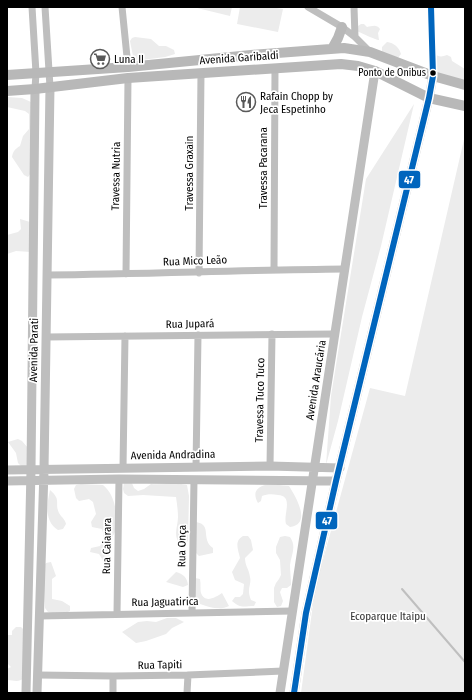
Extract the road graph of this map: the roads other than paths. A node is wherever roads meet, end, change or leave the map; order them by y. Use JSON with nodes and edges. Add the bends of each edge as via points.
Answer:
{"nodes":[{"id":1,"x":32,"y":7,"type":"edge"},
{"id":2,"x":45,"y":7,"type":"edge"},
{"id":3,"x":122,"y":7,"type":"edge"},
{"id":4,"x":308,"y":7,"type":"edge"},
{"id":5,"x":354,"y":7,"type":"edge"},
{"id":6,"x":431,"y":7,"type":"edge"},
{"id":7,"x":342,"y":27,"type":"junction"},
{"id":8,"x":356,"y":37,"type":"junction"},
{"id":9,"x":332,"y":48,"type":"junction"},
{"id":10,"x":370,"y":52,"type":"junction"},
{"id":11,"x":387,"y":58,"type":"junction"},
{"id":12,"x":128,"y":66,"type":"junction"},
{"id":13,"x":275,"y":68,"type":"junction"},
{"id":14,"x":375,"y":71,"type":"junction"},
{"id":15,"x":50,"y":72,"type":"junction"},
{"id":16,"x":36,"y":73,"type":"junction"},
{"id":17,"x":201,"y":73,"type":"junction"},
{"id":18,"x":7,"y":75,"type":"edge"},
{"id":19,"x":433,"y":76,"type":"junction"},
{"id":20,"x":128,"y":78,"type":"junction"},
{"id":21,"x":465,"y":85,"type":"edge"},
{"id":22,"x":50,"y":87,"type":"junction"},
{"id":23,"x":35,"y":89,"type":"junction"},
{"id":24,"x":7,"y":91,"type":"edge"},
{"id":25,"x":429,"y":98,"type":"junction"},
{"id":26,"x":465,"y":106,"type":"edge"},
{"id":27,"x":344,"y":269,"type":"junction"},
{"id":28,"x":274,"y":270,"type":"junction"},
{"id":29,"x":200,"y":273,"type":"junction"},
{"id":30,"x":126,"y":274,"type":"junction"},
{"id":31,"x":47,"y":275,"type":"junction"},
{"id":32,"x":272,"y":334,"type":"junction"},
{"id":33,"x":335,"y":334,"type":"junction"},
{"id":34,"x":198,"y":335,"type":"junction"},
{"id":35,"x":46,"y":336,"type":"junction"},
{"id":36,"x":125,"y":336,"type":"junction"},
{"id":37,"x":270,"y":466,"type":"junction"},
{"id":38,"x":196,"y":467,"type":"junction"},
{"id":39,"x":314,"y":467,"type":"junction"},
{"id":40,"x":123,"y":468,"type":"junction"},
{"id":41,"x":340,"y":468,"type":"junction"},
{"id":42,"x":7,"y":470,"type":"edge"},
{"id":43,"x":31,"y":470,"type":"junction"},
{"id":44,"x":44,"y":470,"type":"junction"},
{"id":45,"x":119,"y":479,"type":"junction"},
{"id":46,"x":31,"y":480,"type":"junction"},
{"id":47,"x":43,"y":480,"type":"junction"},
{"id":48,"x":194,"y":480,"type":"junction"},
{"id":49,"x":312,"y":480,"type":"junction"},
{"id":50,"x":7,"y":481,"type":"edge"},
{"id":51,"x":336,"y":482,"type":"junction"},
{"id":52,"x":292,"y":611,"type":"junction"},
{"id":53,"x":192,"y":612,"type":"junction"},
{"id":54,"x":117,"y":614,"type":"junction"},
{"id":55,"x":39,"y":616,"type":"junction"},
{"id":56,"x":283,"y":671,"type":"junction"},
{"id":57,"x":38,"y":674,"type":"junction"},
{"id":58,"x":113,"y":676,"type":"junction"},
{"id":59,"x":188,"y":676,"type":"junction"},
{"id":60,"x":26,"y":693,"type":"edge"},
{"id":61,"x":37,"y":693,"type":"edge"},
{"id":62,"x":113,"y":693,"type":"edge"},
{"id":63,"x":187,"y":693,"type":"edge"},
{"id":64,"x":280,"y":693,"type":"edge"},
{"id":65,"x":294,"y":693,"type":"edge"}],
"edges":[{"from":1,"to":16,"type":"street","name":"Avenida Parati"},
{"from":2,"to":15,"type":"street","name":"Avenida Parati"},
{"from":3,"to":12,"type":"street"},
{"from":4,"to":7,"type":"street"},
{"from":5,"to":8,"type":"street"},
{"from":6,"to":19,"type":"street"},
{"from":7,"to":8,"type":"street"},
{"from":7,"to":9,"type":"main road"},
{"from":8,"to":10,"type":"street"},
{"from":9,"to":10,"type":"main road","name":"Avenida Garibaldi"},
{"from":9,"to":12,"type":"main road","name":"Avenida Garibaldi"},
{"from":10,"to":11,"type":"main road","name":"Avenida Garibaldi"},
{"from":11,"to":14,"type":"main road","via":[[380,62]]},
{"from":11,"to":19,"type":"main road","name":"Avenida Garibaldi"},
{"from":12,"to":15,"type":"main road","name":"Avenida Garibaldi"},
{"from":13,"to":14,"type":"main road","name":"Avenida Garibaldi","via":[[341,64]]},
{"from":13,"to":17,"type":"main road","name":"Avenida Garibaldi"},
{"from":13,"to":28,"type":"street","name":"Travessa Pacarana"},
{"from":14,"to":25,"type":"main road","name":"Avenida Garibaldi"},
{"from":14,"to":27,"type":"street","name":"Avenida Araucária"},
{"from":15,"to":16,"type":"main road","name":"Avenida Garibaldi"},
{"from":15,"to":22,"type":"street","name":"Avenida Parati"},
{"from":16,"to":18,"type":"main road","name":"Avenida Garibaldi"},
{"from":16,"to":23,"type":"street","name":"Avenida Parati"},
{"from":17,"to":20,"type":"main road","name":"Avenida Garibaldi"},
{"from":17,"to":29,"type":"street","name":"Travessa Graxain"},
{"from":19,"to":21,"type":"main road","name":"Avenida Garibaldi"},
{"from":19,"to":25,"type":"street"},
{"from":20,"to":22,"type":"main road","name":"Avenida Garibaldi"},
{"from":20,"to":30,"type":"street","name":"Travessa Nutria"},
{"from":22,"to":23,"type":"main road","name":"Avenida Garibaldi"},
{"from":22,"to":31,"type":"street","name":"Avenida Parati"},
{"from":23,"to":24,"type":"main road","name":"Avenida Garibaldi"},
{"from":23,"to":43,"type":"street","name":"Avenida Parati"},
{"from":25,"to":26,"type":"main road","name":"Avenida Garibaldi"},
{"from":25,"to":41,"type":"street"},
{"from":27,"to":28,"type":"street","name":"Rua Mico Leão"},
{"from":27,"to":33,"type":"street","name":"Avenida Araucária"},
{"from":28,"to":29,"type":"street","name":"Rua Mico Leão"},
{"from":29,"to":30,"type":"street","name":"Rua Mico Leão"},
{"from":30,"to":31,"type":"street","name":"Rua Mico Leão"},
{"from":31,"to":35,"type":"street","name":"Avenida Parati"},
{"from":32,"to":33,"type":"street","name":"Rua Jupará"},
{"from":32,"to":34,"type":"street","name":"Rua Jupará"},
{"from":32,"to":37,"type":"street","name":"Travessa Tuco Tuco"},
{"from":33,"to":39,"type":"street","name":"Avenida Araucária"},
{"from":34,"to":36,"type":"street","name":"Rua Jupará"},
{"from":34,"to":38,"type":"street"},
{"from":35,"to":36,"type":"street","name":"Rua Jupará"},
{"from":35,"to":44,"type":"street","name":"Avenida Parati"},
{"from":36,"to":40,"type":"street"},
{"from":37,"to":38,"type":"street","name":"Avenida Andradina"},
{"from":37,"to":39,"type":"street","name":"Avenida Andradina"},
{"from":38,"to":40,"type":"street","name":"Avenida Andradina"},
{"from":39,"to":41,"type":"street","name":"Avenida Andradina"},
{"from":39,"to":49,"type":"street","name":"Avenida Araucária"},
{"from":40,"to":44,"type":"street","name":"Avenida Andradina"},
{"from":41,"to":51,"type":"street"},
{"from":42,"to":43,"type":"street","name":"Avenida Andradina"},
{"from":43,"to":44,"type":"street","name":"Avenida Andradina"},
{"from":43,"to":46,"type":"street","name":"Avenida Parati"},
{"from":44,"to":47,"type":"street","name":"Avenida Parati"},
{"from":45,"to":47,"type":"street"},
{"from":45,"to":48,"type":"street"},
{"from":45,"to":54,"type":"street","name":"Rua Caiarara"},
{"from":46,"to":47,"type":"street"},
{"from":46,"to":50,"type":"street"},
{"from":46,"to":60,"type":"street","name":"Avenida Parati"},
{"from":47,"to":55,"type":"street","name":"Avenida Parati"},
{"from":48,"to":49,"type":"street"},
{"from":48,"to":53,"type":"street","name":"Rua Onça"},
{"from":49,"to":51,"type":"street"},
{"from":49,"to":52,"type":"street","name":"Avenida Araucária"},
{"from":51,"to":65,"type":"street","via":[[306,613]]},
{"from":52,"to":53,"type":"street","name":"Rua Jaguatirica"},
{"from":52,"to":56,"type":"street","name":"Avenida Araucária"},
{"from":53,"to":54,"type":"street","name":"Rua Jaguatirica"},
{"from":54,"to":55,"type":"street","name":"Rua Jaguatirica"},
{"from":55,"to":57,"type":"street","name":"Avenida Parati"},
{"from":56,"to":59,"type":"street","name":"Rua Tapiti"},
{"from":56,"to":64,"type":"street","name":"Avenida Araucária"},
{"from":57,"to":58,"type":"street","name":"Rua Tapiti"},
{"from":57,"to":61,"type":"street","name":"Avenida Parati"},
{"from":58,"to":59,"type":"street","name":"Rua Tapiti"},
{"from":58,"to":62,"type":"street"},
{"from":59,"to":63,"type":"street"}]}
